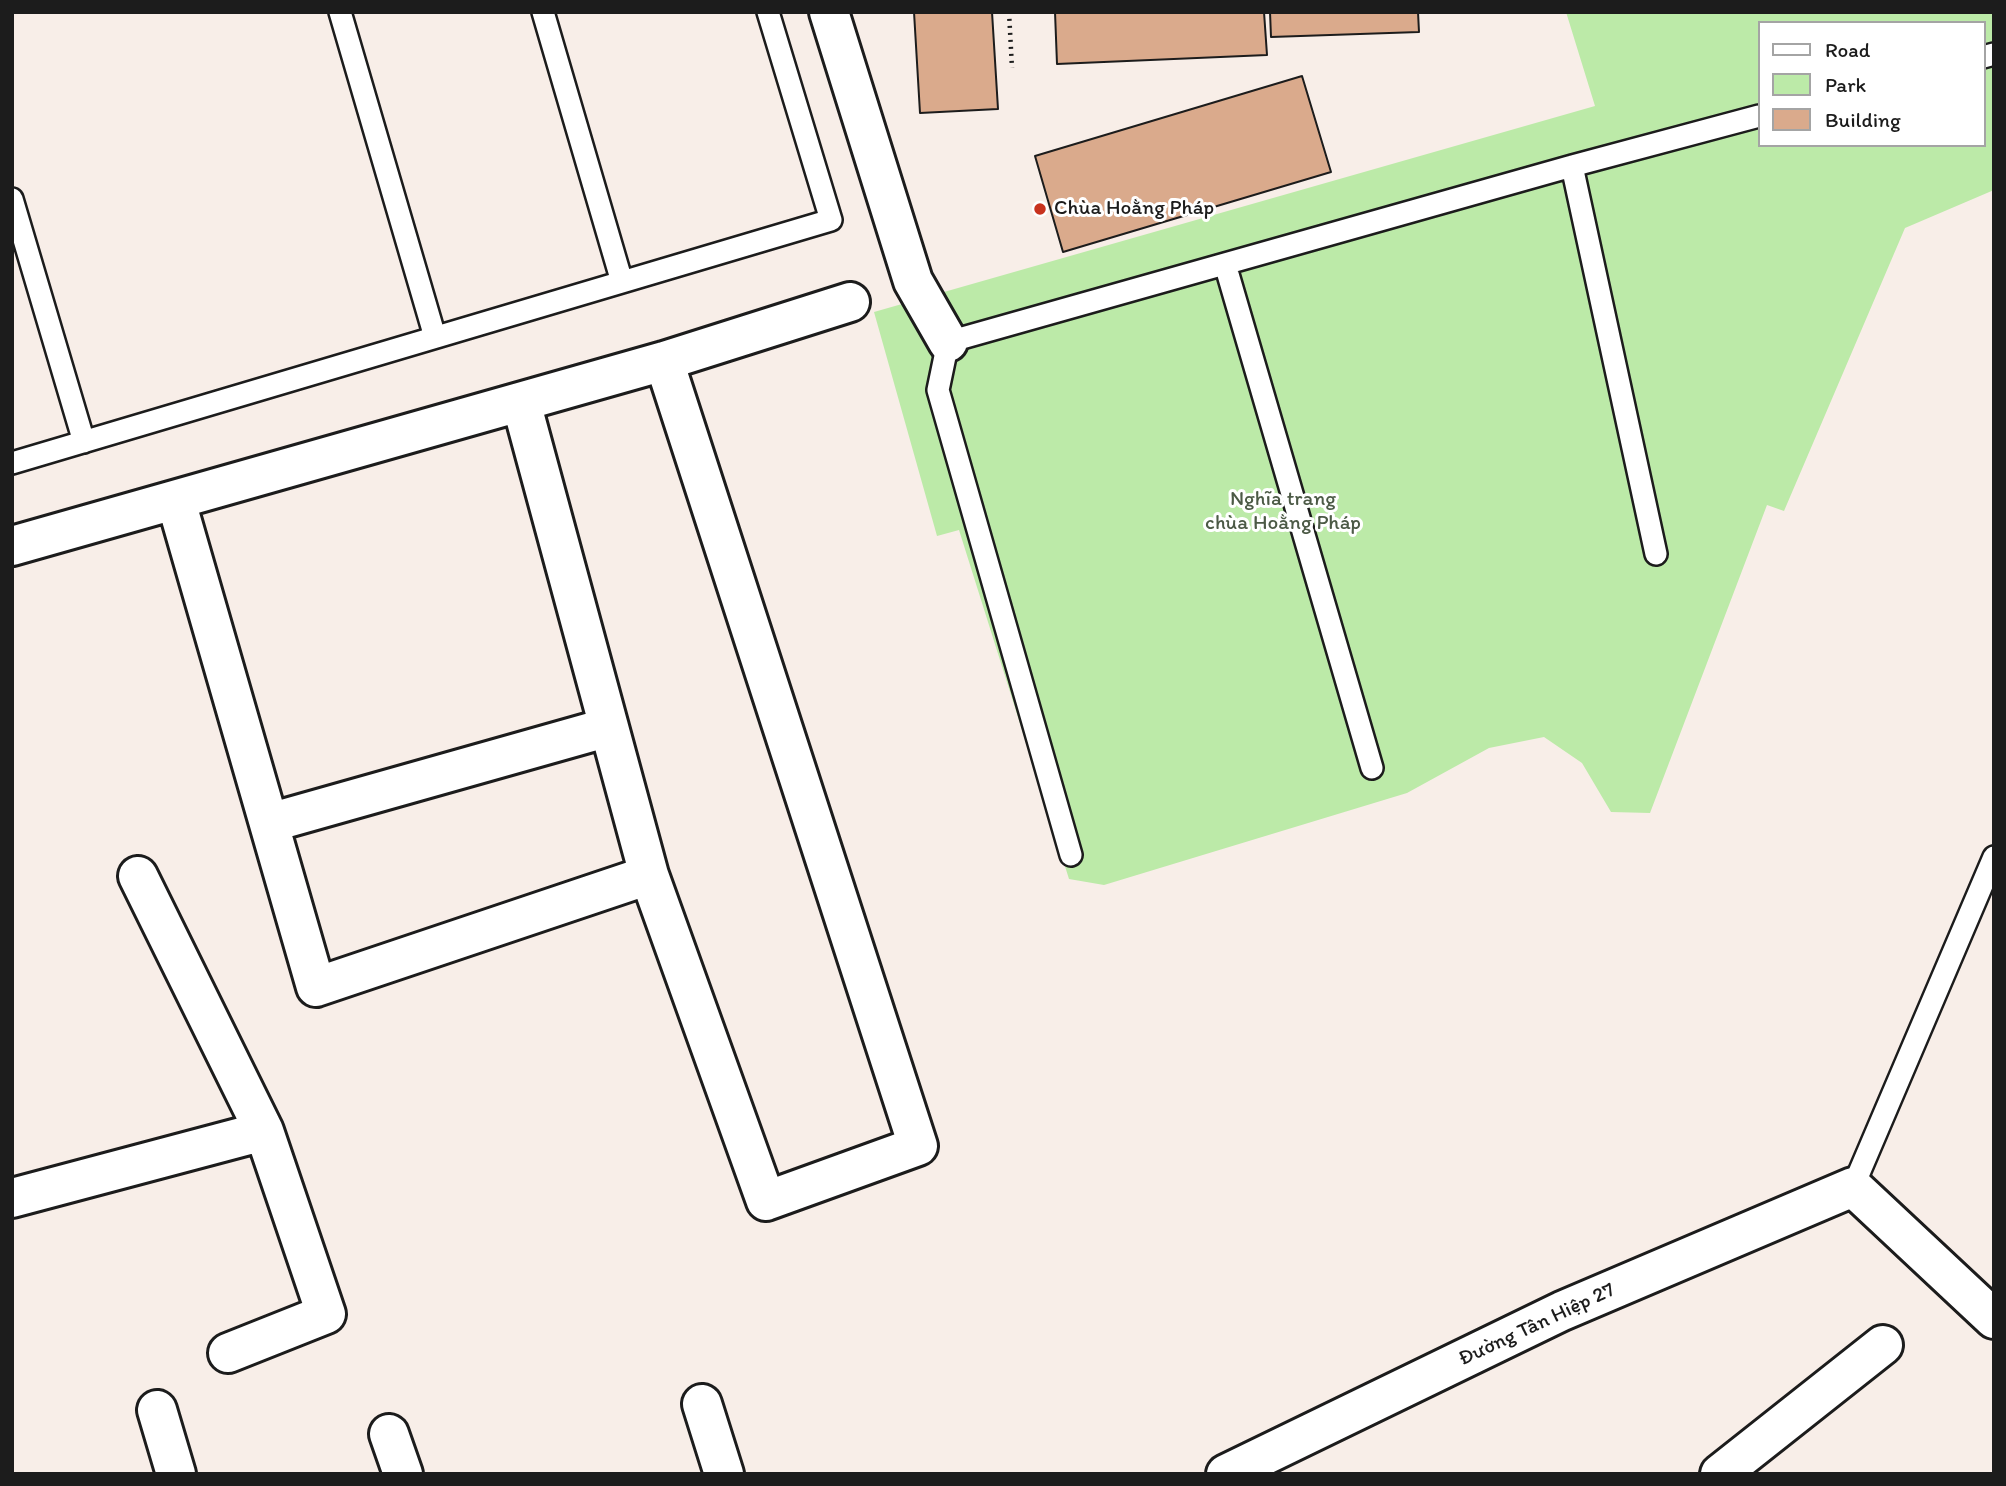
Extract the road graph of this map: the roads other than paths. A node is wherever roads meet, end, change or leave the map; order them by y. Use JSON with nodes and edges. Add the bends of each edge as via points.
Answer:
{"nodes":[{"id":1,"x":340,"y":12,"type":"edge"},
{"id":2,"x":543,"y":12,"type":"edge"},
{"id":3,"x":768,"y":12,"type":"edge"},
{"id":4,"x":830,"y":12,"type":"edge"},
{"id":5,"x":1758,"y":116,"type":"edge"},
{"id":6,"x":1572,"y":166,"type":"junction"},
{"id":7,"x":12,"y":199,"type":"edge"},
{"id":8,"x":1226,"y":264,"type":"junction"},
{"id":9,"x":622,"y":282,"type":"junction"},
{"id":10,"x":850,"y":302,"type":"dead end"},
{"id":11,"x":435,"y":337,"type":"junction"},
{"id":12,"x":948,"y":342,"type":"junction"},
{"id":13,"x":664,"y":361,"type":"junction"},
{"id":14,"x":521,"y":402,"type":"junction"},
{"id":15,"x":84,"y":442,"type":"junction"},
{"id":16,"x":12,"y":463,"type":"edge"},
{"id":17,"x":176,"y":501,"type":"junction"},
{"id":18,"x":12,"y":546,"type":"edge"},
{"id":19,"x":1656,"y":554,"type":"dead end"},
{"id":20,"x":608,"y":727,"type":"junction"},
{"id":21,"x":1371,"y":768,"type":"dead end"},
{"id":22,"x":269,"y":823,"type":"junction"},
{"id":23,"x":1071,"y":855,"type":"dead end"},
{"id":24,"x":1994,"y":857,"type":"edge"},
{"id":25,"x":649,"y":875,"type":"junction"},
{"id":26,"x":138,"y":876,"type":"dead end"},
{"id":27,"x":264,"y":1132,"type":"junction"},
{"id":28,"x":1853,"y":1187,"type":"junction"},
{"id":29,"x":12,"y":1198,"type":"edge"},
{"id":30,"x":1994,"y":1319,"type":"edge"},
{"id":31,"x":1883,"y":1345,"type":"dead end"},
{"id":32,"x":228,"y":1353,"type":"dead end"},
{"id":33,"x":702,"y":1404,"type":"dead end"},
{"id":34,"x":157,"y":1410,"type":"dead end"},
{"id":35,"x":389,"y":1434,"type":"dead end"},
{"id":36,"x":176,"y":1474,"type":"edge"},
{"id":37,"x":403,"y":1474,"type":"edge"},
{"id":38,"x":724,"y":1474,"type":"edge"},
{"id":39,"x":1226,"y":1474,"type":"edge"},
{"id":40,"x":1720,"y":1474,"type":"edge"}],
"edges":[{"from":1,"to":11,"type":"lane"},
{"from":2,"to":9,"type":"lane"},
{"from":3,"to":9,"type":"lane","via":[[831,220]]},
{"from":4,"to":12,"type":"street","via":[[913,281]]},
{"from":5,"to":6,"type":"lane"},
{"from":6,"to":8,"type":"lane"},
{"from":6,"to":19,"type":"lane"},
{"from":7,"to":15,"type":"lane"},
{"from":8,"to":12,"type":"lane"},
{"from":8,"to":21,"type":"lane"},
{"from":9,"to":11,"type":"lane"},
{"from":10,"to":13,"type":"street"},
{"from":11,"to":15,"type":"lane"},
{"from":12,"to":23,"type":"lane","via":[[938,390]]},
{"from":13,"to":14,"type":"street"},
{"from":13,"to":25,"type":"street","via":[[918,1146],[766,1201]]},
{"from":14,"to":17,"type":"street"},
{"from":14,"to":20,"type":"street"},
{"from":15,"to":16,"type":"lane"},
{"from":17,"to":18,"type":"street"},
{"from":17,"to":22,"type":"street"},
{"from":20,"to":22,"type":"street"},
{"from":20,"to":25,"type":"street"},
{"from":22,"to":25,"type":"street","via":[[316,987]]},
{"from":24,"to":28,"type":"lane"},
{"from":26,"to":27,"type":"street"},
{"from":27,"to":29,"type":"street"},
{"from":27,"to":32,"type":"street","via":[[327,1314]]},
{"from":28,"to":30,"type":"street"},
{"from":28,"to":39,"type":"street","name":"Đường Tân Hiệp 27","via":[[1562,1311]]},
{"from":31,"to":40,"type":"street"},
{"from":33,"to":38,"type":"street"},
{"from":34,"to":36,"type":"street"},
{"from":35,"to":37,"type":"street"}]}
